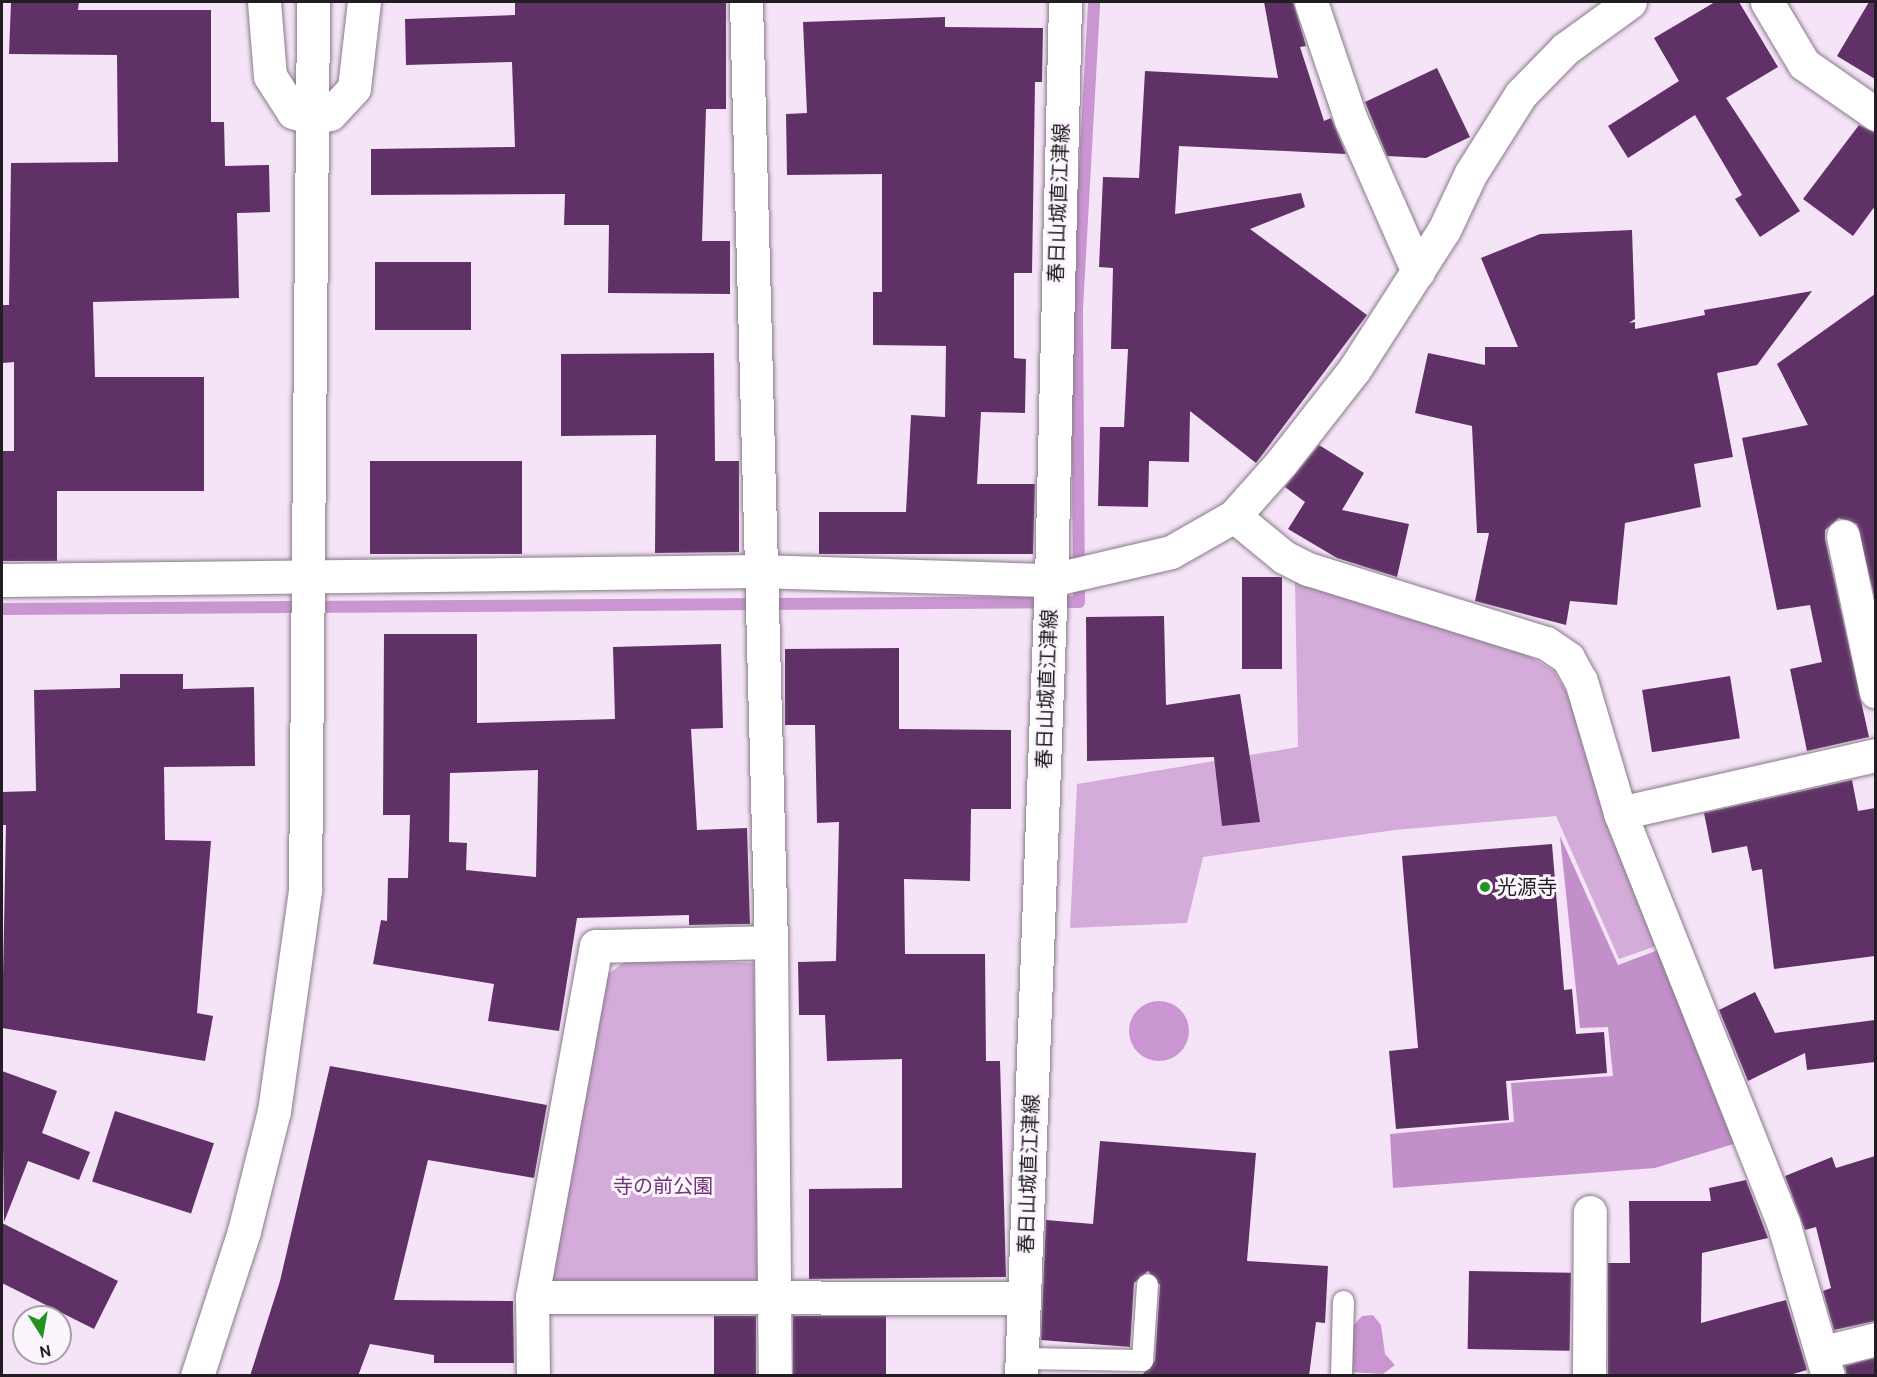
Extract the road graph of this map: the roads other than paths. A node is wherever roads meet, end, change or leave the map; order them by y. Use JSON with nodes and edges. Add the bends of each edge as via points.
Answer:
{"nodes":[{"id":1,"x":264,"y":2,"type":"edge"},
{"id":2,"x":313,"y":2,"type":"edge"},
{"id":3,"x":364,"y":2,"type":"edge"},
{"id":4,"x":746,"y":2,"type":"edge"},
{"id":5,"x":1065,"y":2,"type":"edge"},
{"id":6,"x":1311,"y":2,"type":"edge"},
{"id":7,"x":1630,"y":2,"type":"edge"},
{"id":8,"x":1767,"y":2,"type":"edge"},
{"id":9,"x":1875,"y":114,"type":"edge"},
{"id":10,"x":311,"y":118,"type":"junction"},
{"id":11,"x":1418,"y":272,"type":"junction"},
{"id":12,"x":1234,"y":516,"type":"junction"},
{"id":13,"x":1843,"y":536,"type":"dead end"},
{"id":14,"x":758,"y":571,"type":"junction"},
{"id":15,"x":2,"y":579,"type":"edge"},
{"id":16,"x":308,"y":579,"type":"junction"},
{"id":17,"x":1051,"y":580,"type":"junction"},
{"id":18,"x":1875,"y":692,"type":"edge"},
{"id":19,"x":1875,"y":755,"type":"edge"},
{"id":20,"x":1620,"y":813,"type":"junction"},
{"id":21,"x":771,"y":942,"type":"junction"},
{"id":22,"x":1590,"y":1212,"type":"dead end"},
{"id":23,"x":1147,"y":1284,"type":"dead end"},
{"id":24,"x":532,"y":1297,"type":"junction"},
{"id":25,"x":1024,"y":1298,"type":"junction"},
{"id":26,"x":775,"y":1299,"type":"junction"},
{"id":27,"x":1343,"y":1301,"type":"dead end"},
{"id":28,"x":1875,"y":1339,"type":"edge"},
{"id":29,"x":1826,"y":1364,"type":"edge"},
{"id":30,"x":1021,"y":1367,"type":"edge"},
{"id":31,"x":197,"y":1376,"type":"edge"},
{"id":32,"x":533,"y":1376,"type":"edge"},
{"id":33,"x":775,"y":1376,"type":"edge"},
{"id":34,"x":1341,"y":1376,"type":"edge"},
{"id":35,"x":1589,"y":1376,"type":"edge"}],
"edges":[{"from":1,"to":10,"type":"street","via":[[270,76],[293,112]]},
{"from":2,"to":10,"type":"street"},
{"from":3,"to":10,"type":"street","via":[[354,88],[330,114]]},
{"from":4,"to":14,"type":"street"},
{"from":5,"to":17,"type":"street","name":"春日山城直江津線"},
{"from":6,"to":11,"type":"street","via":[[1351,120]]},
{"from":7,"to":11,"type":"street","via":[[1565,49],[1521,94]]},
{"from":8,"to":9,"type":"street","via":[[1804,64]]},
{"from":10,"to":16,"type":"street"},
{"from":11,"to":12,"type":"street","via":[[1322,414]]},
{"from":12,"to":17,"type":"street","via":[[1170,552]]},
{"from":12,"to":20,"type":"street","via":[[1284,557],[1308,569],[1546,643],[1568,658],[1581,681]]},
{"from":13,"to":18,"type":"street"},
{"from":14,"to":16,"type":"street"},
{"from":14,"to":17,"type":"street"},
{"from":14,"to":21,"type":"street"},
{"from":15,"to":16,"type":"street"},
{"from":16,"to":31,"type":"street","via":[[305,890],[287,1041],[262,1166]]},
{"from":17,"to":25,"type":"street","name":"春日山城直江津線"},
{"from":19,"to":20,"type":"street"},
{"from":20,"to":29,"type":"street","via":[[1783,1222]]},
{"from":21,"to":24,"type":"street","via":[[596,946]]},
{"from":21,"to":26,"type":"street"},
{"from":22,"to":35,"type":"street"},
{"from":23,"to":30,"type":"lane","via":[[1142,1360]]},
{"from":24,"to":26,"type":"street"},
{"from":24,"to":32,"type":"street"},
{"from":25,"to":26,"type":"street"},
{"from":25,"to":30,"type":"street","name":"春日山城直江津線"},
{"from":26,"to":33,"type":"street"},
{"from":27,"to":34,"type":"lane"},
{"from":28,"to":29,"type":"street"}]}
